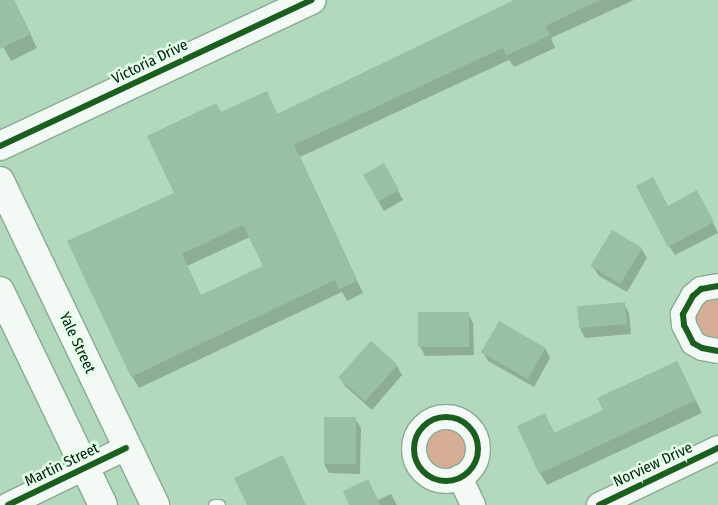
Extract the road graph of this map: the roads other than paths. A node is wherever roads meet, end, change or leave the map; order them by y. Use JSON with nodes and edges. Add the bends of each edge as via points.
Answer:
{"nodes":[{"id":1,"x":311,"y":0,"type":"edge"},
{"id":2,"x":0,"y":146,"type":"edge"},
{"id":3,"x":0,"y":181,"type":"edge"},
{"id":4,"x":718,"y":286,"type":"edge"},
{"id":5,"x":0,"y":291,"type":"edge"},
{"id":6,"x":718,"y":351,"type":"edge"},
{"id":7,"x":126,"y":448,"type":"junction"},
{"id":8,"x":718,"y":448,"type":"edge"},
{"id":9,"x":85,"y":468,"type":"junction"},
{"id":10,"x":460,"y":478,"type":"dead end"},
{"id":11,"x":8,"y":505,"type":"edge"},
{"id":12,"x":103,"y":505,"type":"edge"},
{"id":13,"x":155,"y":505,"type":"edge"},
{"id":14,"x":214,"y":505,"type":"edge"},
{"id":15,"x":219,"y":505,"type":"edge"},
{"id":16,"x":473,"y":505,"type":"edge"},
{"id":17,"x":599,"y":505,"type":"edge"}],
"edges":[{"from":1,"to":2,"type":"main road","name":"Victoria Drive"},
{"from":3,"to":7,"type":"main road","name":"Yale Street"},
{"from":4,"to":6,"type":"street","via":[[701,289],[683,314],[693,343]]},
{"from":5,"to":9,"type":"main road"},
{"from":7,"to":9,"type":"street","name":"Martin Street"},
{"from":7,"to":13,"type":"main road","name":"Yale Street"},
{"from":8,"to":17,"type":"street","name":"Norview Drive"},
{"from":9,"to":11,"type":"street","name":"Martin Street"},
{"from":9,"to":12,"type":"main road"},
{"from":10,"to":16,"type":"street"},
{"from":14,"to":15,"type":"lane"}]}
